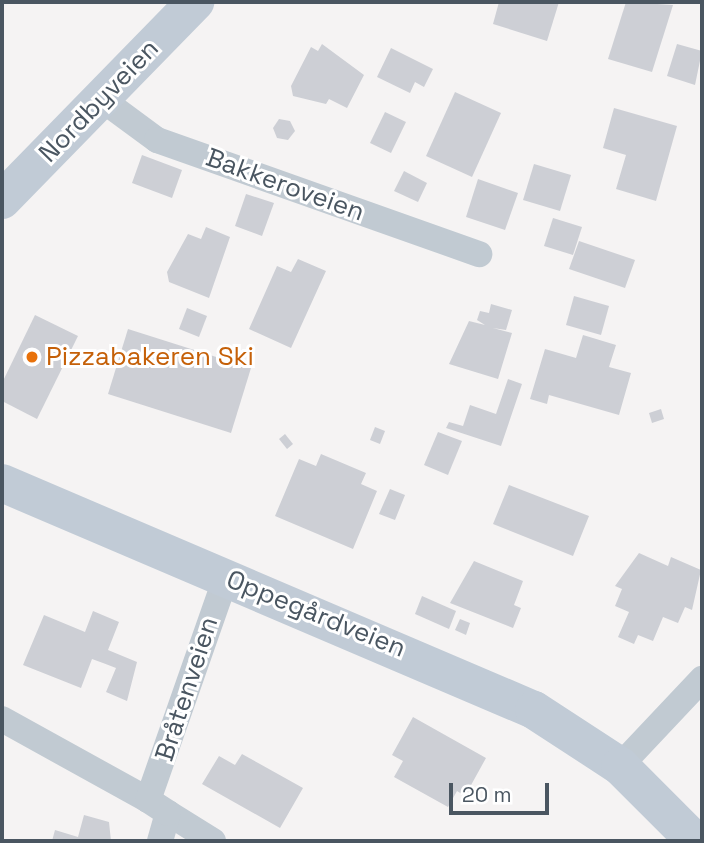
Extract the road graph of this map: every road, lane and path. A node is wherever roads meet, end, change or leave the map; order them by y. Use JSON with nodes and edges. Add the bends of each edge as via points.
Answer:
{"nodes":[{"id":1,"x":195,"y":2,"type":"edge"},
{"id":2,"x":100,"y":98,"type":"junction"},
{"id":3,"x":2,"y":200,"type":"edge"},
{"id":4,"x":479,"y":254,"type":"dead end"},
{"id":5,"x":2,"y":484,"type":"edge"},
{"id":6,"x":226,"y":577,"type":"junction"},
{"id":7,"x":702,"y":679,"type":"edge"},
{"id":8,"x":2,"y":719,"type":"edge"},
{"id":9,"x":620,"y":766,"type":"junction"},
{"id":10,"x":158,"y":806,"type":"junction"},
{"id":11,"x":160,"y":841,"type":"edge"},
{"id":12,"x":213,"y":841,"type":"edge"},
{"id":13,"x":695,"y":841,"type":"edge"}],
"edges":[{"from":1,"to":2,"type":"main road","name":"Nordbyveien"},
{"from":2,"to":3,"type":"main road","name":"Nordbyveien"},
{"from":2,"to":4,"type":"street","name":"Bakkeroveien","via":[[157,139]]},
{"from":5,"to":6,"type":"main road","name":"Oppegårdveien"},
{"from":6,"to":9,"type":"main road","name":"Oppegårdveien","via":[[504,695]]},
{"from":6,"to":10,"type":"street","name":"Bråtenveien"},
{"from":7,"to":9,"type":"street"},
{"from":8,"to":10,"type":"street"},
{"from":9,"to":13,"type":"main road","name":"Oppegårdveien"},
{"from":10,"to":11,"type":"street","name":"Bråtenveien"},
{"from":10,"to":12,"type":"street"}]}
